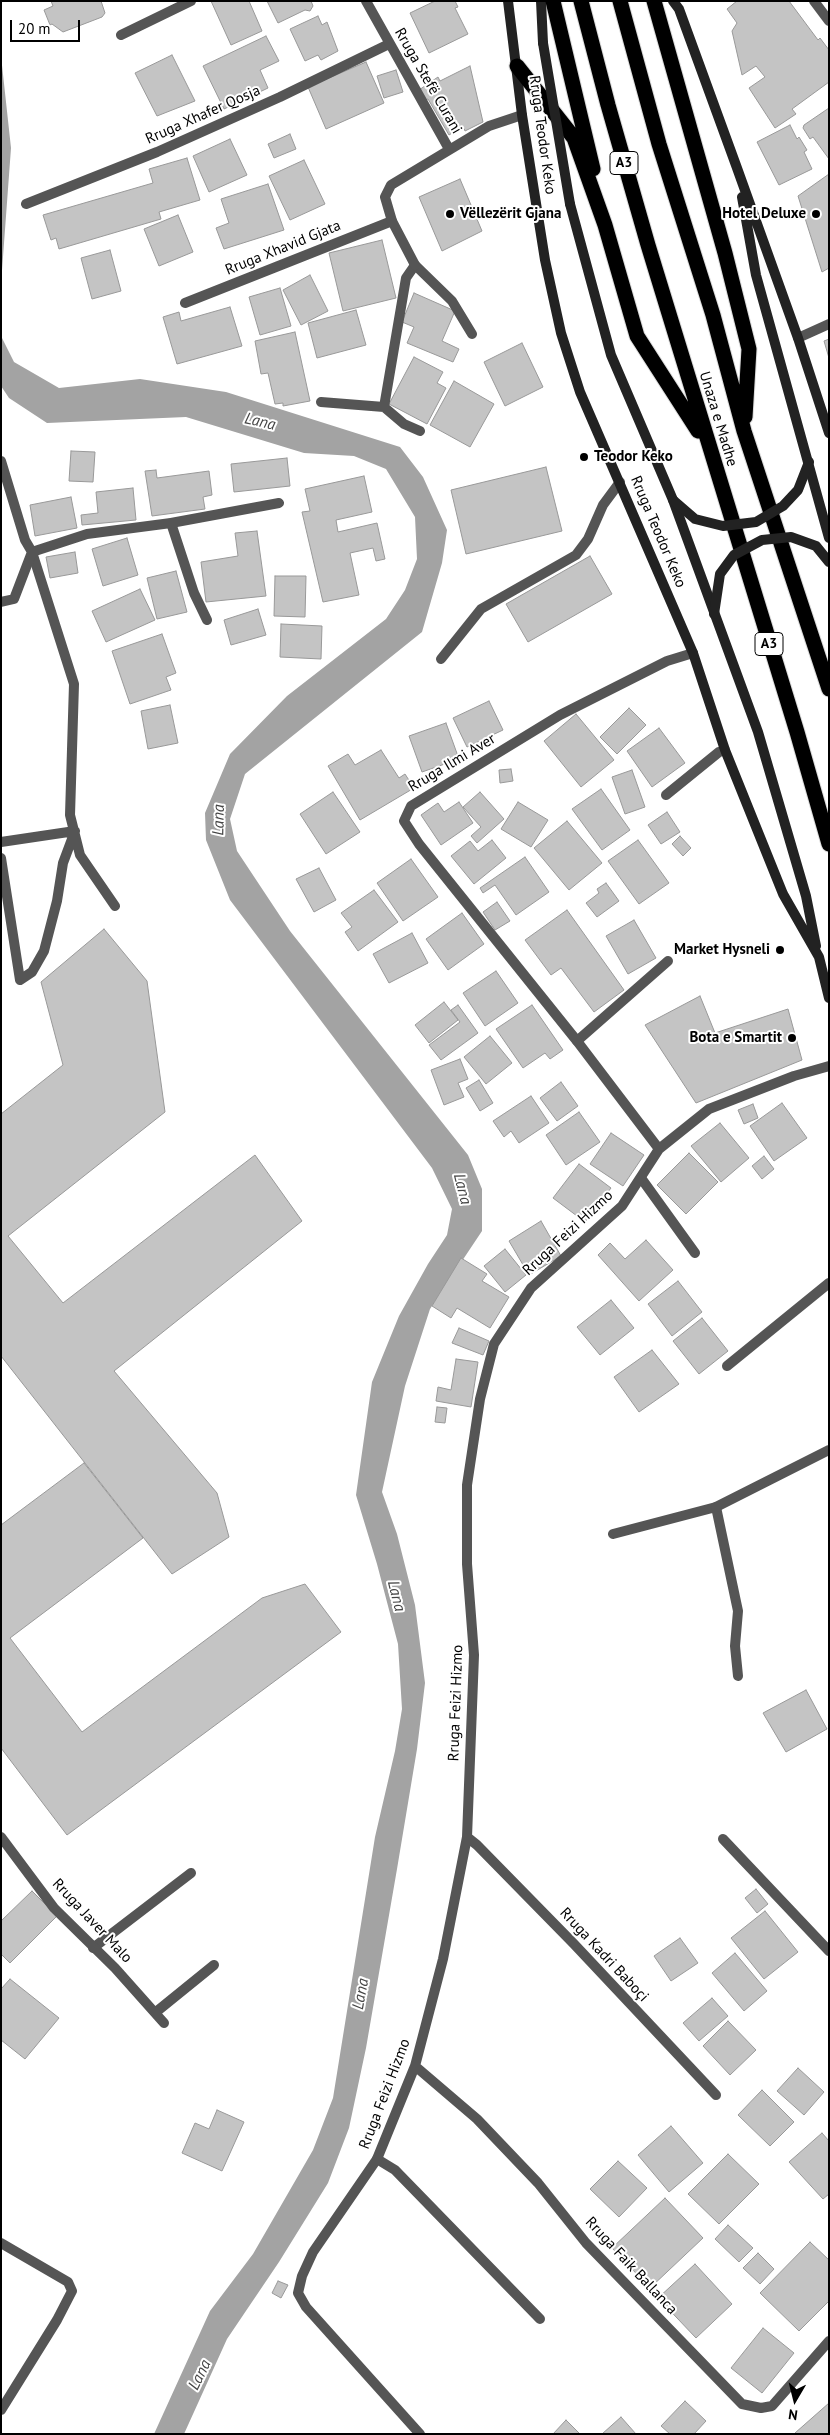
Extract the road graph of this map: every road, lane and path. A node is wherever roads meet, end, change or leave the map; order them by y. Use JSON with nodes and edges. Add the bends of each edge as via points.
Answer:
{"nodes":[{"id":1,"x":191,"y":1,"type":"edge"},
{"id":2,"x":366,"y":1,"type":"edge"},
{"id":3,"x":508,"y":1,"type":"edge"},
{"id":4,"x":541,"y":1,"type":"edge"},
{"id":5,"x":553,"y":1,"type":"edge"},
{"id":6,"x":581,"y":1,"type":"edge"},
{"id":7,"x":620,"y":1,"type":"edge"},
{"id":8,"x":654,"y":1,"type":"edge"},
{"id":9,"x":673,"y":1,"type":"edge"},
{"id":10,"x":814,"y":1,"type":"edge"},
{"id":11,"x":829,"y":21,"type":"edge"},
{"id":12,"x":121,"y":35,"type":"dead end"},
{"id":13,"x":389,"y":44,"type":"junction"},
{"id":14,"x":517,"y":66,"type":"junction"},
{"id":15,"x":522,"y":115,"type":"junction"},
{"id":16,"x":450,"y":149,"type":"junction"},
{"id":17,"x":737,"y":168,"type":"junction"},
{"id":18,"x":26,"y":204,"type":"dead end"},
{"id":19,"x":392,"y":221,"type":"junction"},
{"id":20,"x":605,"y":225,"type":"junction"},
{"id":21,"x":415,"y":265,"type":"junction"},
{"id":22,"x":185,"y":303,"type":"dead end"},
{"id":23,"x":829,"y":324,"type":"edge"},
{"id":24,"x":472,"y":334,"type":"dead end"},
{"id":25,"x":798,"y":338,"type":"junction"},
{"id":26,"x":321,"y":402,"type":"dead end"},
{"id":27,"x":384,"y":407,"type":"junction"},
{"id":28,"x":420,"y":431,"type":"dead end"},
{"id":29,"x":744,"y":431,"type":"junction"},
{"id":30,"x":829,"y":433,"type":"edge"},
{"id":31,"x":707,"y":445,"type":"junction"},
{"id":32,"x":1,"y":460,"type":"edge"},
{"id":33,"x":809,"y":462,"type":"junction"},
{"id":34,"x":620,"y":482,"type":"junction"},
{"id":35,"x":673,"y":500,"type":"junction"},
{"id":36,"x":279,"y":503,"type":"dead end"},
{"id":37,"x":171,"y":523,"type":"junction"},
{"id":38,"x":829,"y":538,"type":"edge"},
{"id":39,"x":32,"y":552,"type":"junction"},
{"id":40,"x":829,"y":562,"type":"edge"},
{"id":41,"x":1,"y":602,"type":"edge"},
{"id":42,"x":714,"y":614,"type":"junction"},
{"id":43,"x":207,"y":620,"type":"dead end"},
{"id":44,"x":693,"y":653,"type":"junction"},
{"id":45,"x":441,"y":659,"type":"dead end"},
{"id":46,"x":829,"y":689,"type":"edge"},
{"id":47,"x":725,"y":750,"type":"junction"},
{"id":48,"x":666,"y":795,"type":"dead end"},
{"id":49,"x":75,"y":831,"type":"junction"},
{"id":50,"x":1,"y":842,"type":"edge"},
{"id":51,"x":829,"y":844,"type":"edge"},
{"id":52,"x":1,"y":858,"type":"edge"},
{"id":53,"x":115,"y":906,"type":"dead end"},
{"id":54,"x":819,"y":957,"type":"junction"},
{"id":55,"x":668,"y":961,"type":"dead end"},
{"id":56,"x":829,"y":998,"type":"edge"},
{"id":57,"x":577,"y":1041,"type":"junction"},
{"id":58,"x":829,"y":1066,"type":"edge"},
{"id":59,"x":659,"y":1149,"type":"junction"},
{"id":60,"x":641,"y":1178,"type":"junction"},
{"id":61,"x":696,"y":1253,"type":"dead end"},
{"id":62,"x":829,"y":1283,"type":"edge"},
{"id":63,"x":727,"y":1366,"type":"dead end"},
{"id":64,"x":829,"y":1450,"type":"edge"},
{"id":65,"x":716,"y":1507,"type":"junction"},
{"id":66,"x":613,"y":1534,"type":"dead end"},
{"id":67,"x":738,"y":1676,"type":"dead end"},
{"id":68,"x":1,"y":1837,"type":"edge"},
{"id":69,"x":467,"y":1837,"type":"junction"},
{"id":70,"x":723,"y":1839,"type":"dead end"},
{"id":71,"x":191,"y":1873,"type":"dead end"},
{"id":72,"x":93,"y":1948,"type":"junction"},
{"id":73,"x":829,"y":1951,"type":"edge"},
{"id":74,"x":214,"y":1965,"type":"dead end"},
{"id":75,"x":156,"y":2012,"type":"junction"},
{"id":76,"x":164,"y":2023,"type":"dead end"},
{"id":77,"x":415,"y":2066,"type":"junction"},
{"id":78,"x":716,"y":2096,"type":"dead end"},
{"id":79,"x":377,"y":2159,"type":"junction"},
{"id":80,"x":1,"y":2243,"type":"edge"},
{"id":81,"x":540,"y":2319,"type":"dead end"},
{"id":82,"x":829,"y":2341,"type":"edge"},
{"id":83,"x":1,"y":2410,"type":"edge"},
{"id":84,"x":420,"y":2434,"type":"edge"}],
"edges":[{"from":1,"to":12,"type":"street"},
{"from":2,"to":13,"type":"street","name":"Rruga Stefë Curani"},
{"from":3,"to":14,"type":"main road","name":"Rruga Teodor Keko"},
{"from":4,"to":35,"type":"main road","bridge":true,"via":[[543,44],[570,204],[612,355]]},
{"from":5,"to":20,"type":"highway"},
{"from":6,"to":31,"type":"highway","name":"Unaza e Madhe","number":"A3","via":[[610,115]]},
{"from":7,"to":29,"type":"highway","name":"Unaza e Madhe","number":"A3"},
{"from":8,"to":29,"type":"highway","via":[[749,349]]},
{"from":9,"to":17,"type":"main road","via":[[679,9]]},
{"from":10,"to":11,"type":"street"},
{"from":13,"to":16,"type":"street","name":"Rruga Stefë Curani"},
{"from":13,"to":18,"type":"street","name":"Rruga Xhafer Qosja","via":[[157,152]]},
{"from":14,"to":15,"type":"main road","name":"Rruga Teodor Keko"},
{"from":14,"to":20,"type":"highway","via":[[574,138]]},
{"from":15,"to":16,"type":"street","via":[[489,126]]},
{"from":15,"to":34,"type":"main road","name":"Rruga Teodor Keko","via":[[545,260],[561,333],[580,392]]},
{"from":16,"to":19,"type":"street","via":[[391,185],[385,197]]},
{"from":17,"to":25,"type":"main road"},
{"from":17,"to":33,"type":"main road","via":[[756,275]]},
{"from":19,"to":21,"type":"street"},
{"from":19,"to":22,"type":"street","name":"Rruga Xhavid Gjata"},
{"from":20,"to":31,"type":"highway","via":[[637,336]]},
{"from":21,"to":24,"type":"street","via":[[452,301]]},
{"from":21,"to":27,"type":"street","via":[[406,278]]},
{"from":23,"to":25,"type":"street"},
{"from":25,"to":30,"type":"main road"},
{"from":26,"to":27,"type":"street"},
{"from":27,"to":28,"type":"street","via":[[404,424]]},
{"from":29,"to":46,"type":"highway","name":"Unaza e Madhe","number":"A3"},
{"from":31,"to":51,"type":"highway","name":"Unaza e Madhe","number":"A3"},
{"from":32,"to":39,"type":"street","via":[[25,540]]},
{"from":33,"to":35,"type":"main road","bridge":true,"via":[[798,490],[783,506],[756,522],[723,526],[695,519]]},
{"from":33,"to":38,"type":"main road"},
{"from":34,"to":44,"type":"main road","name":"Rruga Teodor Keko"},
{"from":34,"to":45,"type":"street","via":[[603,505],[588,539],[576,555],[481,609]]},
{"from":35,"to":42,"type":"main road","bridge":true},
{"from":36,"to":37,"type":"street"},
{"from":37,"to":39,"type":"street","via":[[87,534]]},
{"from":37,"to":43,"type":"street","via":[[194,593]]},
{"from":39,"to":41,"type":"street","via":[[14,599]]},
{"from":39,"to":49,"type":"street","via":[[74,684],[70,815]]},
{"from":40,"to":42,"type":"main road","bridge":true,"via":[[816,546],[791,537],[762,540],[734,555],[720,574]]},
{"from":42,"to":54,"type":"main road","via":[[758,732],[806,896]]},
{"from":44,"to":47,"type":"main road","name":"Rruga Teodor Keko"},
{"from":44,"to":57,"type":"street","name":"Rruga Ilmi Aver","via":[[667,661],[560,715],[411,806],[404,821]]},
{"from":47,"to":48,"type":"street"},
{"from":47,"to":54,"type":"main road","name":"Rruga Teodor Keko","via":[[783,894]]},
{"from":49,"to":50,"type":"street"},
{"from":49,"to":52,"type":"street","via":[[63,863],[44,951],[32,972],[20,980]]},
{"from":49,"to":53,"type":"street","via":[[80,855]]},
{"from":54,"to":56,"type":"main road","name":"Rruga Teodor Keko"},
{"from":55,"to":57,"type":"street"},
{"from":57,"to":59,"type":"street","name":"Rruga Ilmi Aver"},
{"from":58,"to":59,"type":"street","name":"Rruga Feizi Hizmo","via":[[709,1109]]},
{"from":59,"to":60,"type":"street","name":"Rruga Feizi Hizmo"},
{"from":60,"to":61,"type":"street"},
{"from":60,"to":69,"type":"street","name":"Rruga Feizi Hizmo","via":[[622,1206],[531,1288],[494,1344],[480,1399],[468,1485],[467,1564],[474,1655]]},
{"from":62,"to":63,"type":"street"},
{"from":64,"to":65,"type":"street"},
{"from":65,"to":66,"type":"street"},
{"from":65,"to":67,"type":"street","via":[[738,1611],[735,1646]]},
{"from":68,"to":72,"type":"street","name":"Rruga Javer Malo","via":[[54,1908]]},
{"from":69,"to":77,"type":"street","name":"Rruga Feizi Hizmo","via":[[443,1959]]},
{"from":69,"to":78,"type":"street","name":"Rruga Kadri Baboçi","via":[[567,1937]]},
{"from":70,"to":73,"type":"street"},
{"from":71,"to":72,"type":"street"},
{"from":72,"to":75,"type":"street","name":"Rruga Javer Malo"},
{"from":74,"to":75,"type":"street"},
{"from":75,"to":76,"type":"street","name":"Rruga Javer Malo"},
{"from":77,"to":79,"type":"street","name":"Rruga Feizi Hizmo"},
{"from":77,"to":82,"type":"street","name":"Rruga Faik Ballanca","via":[[477,2119],[538,2183],[586,2243],[742,2404],[761,2408],[772,2406]]},
{"from":79,"to":81,"type":"street","via":[[395,2170]]},
{"from":79,"to":84,"type":"street","name":"Rruga Feizi Hizmo","via":[[313,2252],[298,2293],[306,2307]]},
{"from":80,"to":83,"type":"street","via":[[68,2282],[72,2291]]}]}
